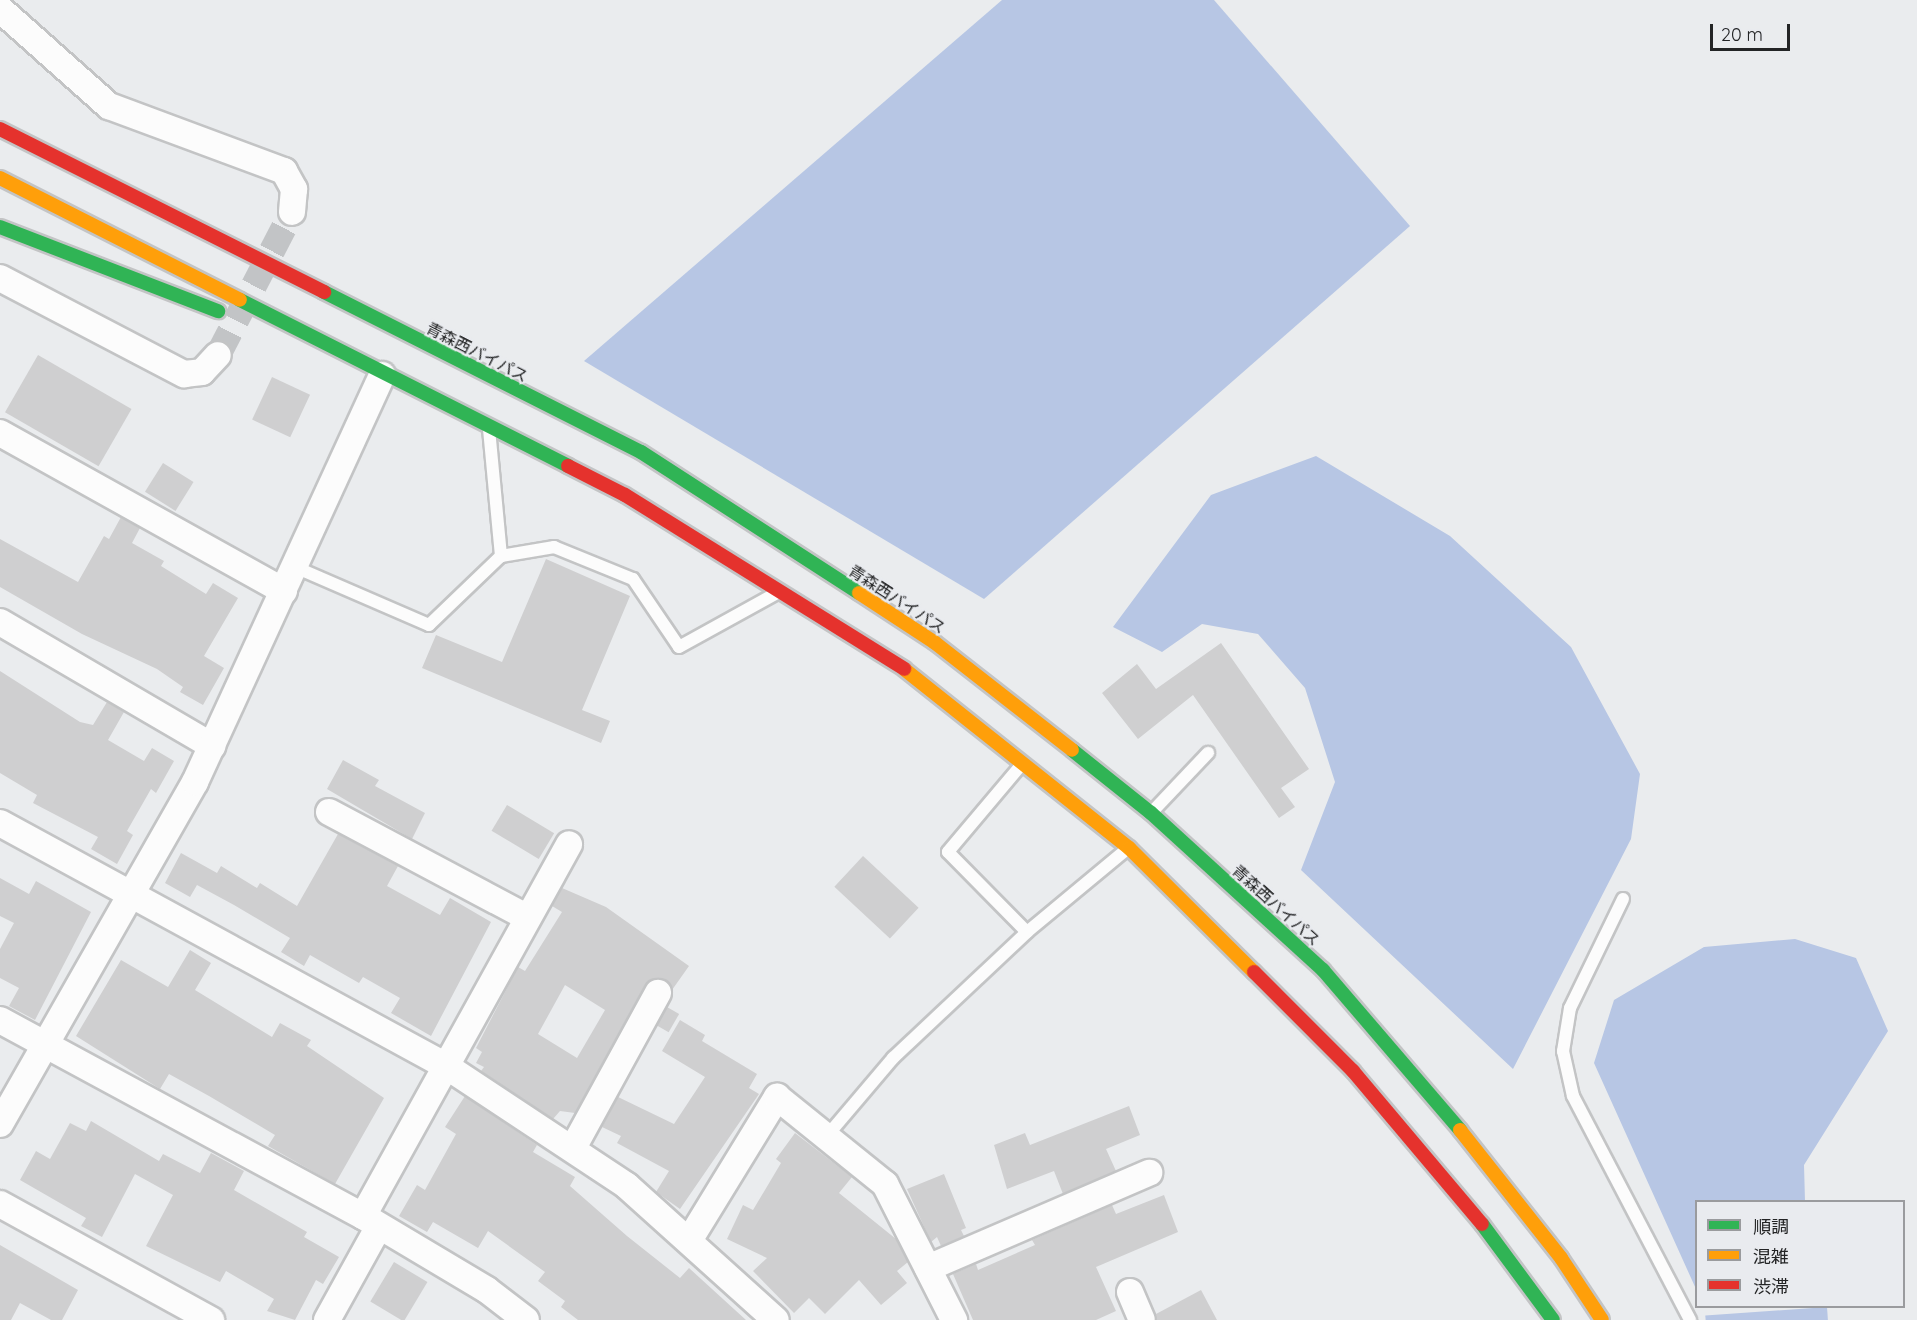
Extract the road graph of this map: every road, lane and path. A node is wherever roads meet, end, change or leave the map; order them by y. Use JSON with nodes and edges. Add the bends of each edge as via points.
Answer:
{"nodes":[{"id":1,"x":0,"y":9,"type":"edge"},
{"id":2,"x":0,"y":129,"type":"edge"},
{"id":3,"x":0,"y":178,"type":"edge"},
{"id":4,"x":292,"y":212,"type":"tunnel mouth"},
{"id":5,"x":0,"y":227,"type":"edge"},
{"id":6,"x":0,"y":278,"type":"edge"},
{"id":7,"x":229,"y":316,"type":"dead end"},
{"id":8,"x":262,"y":328,"type":"dead end"},
{"id":9,"x":218,"y":356,"type":"tunnel mouth"},
{"id":10,"x":382,"y":375,"type":"junction"},
{"id":11,"x":489,"y":428,"type":"junction"},
{"id":12,"x":0,"y":433,"type":"edge"},
{"id":13,"x":501,"y":556,"type":"junction"},
{"id":14,"x":295,"y":567,"type":"junction"},
{"id":15,"x":284,"y":591,"type":"junction"},
{"id":16,"x":780,"y":591,"type":"junction"},
{"id":17,"x":0,"y":622,"type":"edge"},
{"id":18,"x":212,"y":746,"type":"junction"},
{"id":19,"x":1208,"y":753,"type":"dead end"},
{"id":20,"x":1022,"y":763,"type":"junction"},
{"id":21,"x":329,"y":812,"type":"dead end"},
{"id":22,"x":1151,"y":813,"type":"junction"},
{"id":23,"x":0,"y":823,"type":"edge"},
{"id":24,"x":570,"y":844,"type":"dead end"},
{"id":25,"x":1128,"y":848,"type":"junction"},
{"id":26,"x":131,"y":893,"type":"junction"},
{"id":27,"x":1623,"y":899,"type":"dead end"},
{"id":28,"x":528,"y":918,"type":"junction"},
{"id":29,"x":1027,"y":933,"type":"junction"},
{"id":30,"x":658,"y":993,"type":"dead end"},
{"id":31,"x":0,"y":1020,"type":"edge"},
{"id":32,"x":44,"y":1046,"type":"junction"},
{"id":33,"x":446,"y":1066,"type":"junction"},
{"id":34,"x":0,"y":1124,"type":"edge"},
{"id":35,"x":826,"y":1137,"type":"junction"},
{"id":36,"x":573,"y":1148,"type":"junction"},
{"id":37,"x":1149,"y":1173,"type":"dead end"},
{"id":38,"x":0,"y":1204,"type":"edge"},
{"id":39,"x":371,"y":1221,"type":"junction"},
{"id":40,"x":690,"y":1239,"type":"junction"},
{"id":41,"x":928,"y":1268,"type":"junction"},
{"id":42,"x":1130,"y":1292,"type":"dead end"},
{"id":43,"x":211,"y":1320,"type":"edge"},
{"id":44,"x":327,"y":1320,"type":"edge"},
{"id":45,"x":526,"y":1320,"type":"edge"},
{"id":46,"x":776,"y":1320,"type":"edge"},
{"id":47,"x":954,"y":1320,"type":"edge"},
{"id":48,"x":1142,"y":1320,"type":"edge"},
{"id":49,"x":1553,"y":1320,"type":"edge"},
{"id":50,"x":1602,"y":1320,"type":"edge"},
{"id":51,"x":1690,"y":1320,"type":"edge"}],
"edges":[{"from":1,"to":4,"type":"street","via":[[109,106],[284,171],[294,189]]},
{"from":2,"to":22,"type":"highway","name":"青森西バイパス","via":[[641,452],[934,642]]},
{"from":3,"to":10,"type":"highway"},
{"from":5,"to":7,"type":"highway"},
{"from":6,"to":9,"type":"street","via":[[184,374],[202,372]]},
{"from":8,"to":10,"type":"highway"},
{"from":10,"to":11,"type":"highway"},
{"from":10,"to":14,"type":"street"},
{"from":11,"to":13,"type":"lane"},
{"from":11,"to":16,"type":"highway","via":[[626,495]]},
{"from":12,"to":15,"type":"street"},
{"from":13,"to":14,"type":"lane","via":[[429,625]]},
{"from":13,"to":16,"type":"lane","via":[[554,546],[633,579],[679,647]]},
{"from":14,"to":15,"type":"street"},
{"from":15,"to":18,"type":"street"},
{"from":16,"to":20,"type":"highway","via":[[906,670]]},
{"from":17,"to":18,"type":"street"},
{"from":18,"to":26,"type":"street"},
{"from":19,"to":22,"type":"lane"},
{"from":20,"to":25,"type":"highway"},
{"from":20,"to":29,"type":"lane","via":[[948,852]]},
{"from":21,"to":28,"type":"street"},
{"from":22,"to":50,"type":"highway","name":"青森西バイパス","via":[[1323,970],[1451,1119],[1561,1258]]},
{"from":23,"to":26,"type":"street"},
{"from":24,"to":28,"type":"street"},
{"from":25,"to":29,"type":"lane"},
{"from":25,"to":49,"type":"highway","via":[[1353,1071],[1476,1215]]},
{"from":26,"to":32,"type":"street"},
{"from":26,"to":33,"type":"street"},
{"from":27,"to":51,"type":"lane","via":[[1570,1008],[1563,1051],[1573,1096]]},
{"from":28,"to":33,"type":"street"},
{"from":29,"to":35,"type":"lane","via":[[893,1058]]},
{"from":30,"to":36,"type":"street"},
{"from":31,"to":32,"type":"street"},
{"from":32,"to":34,"type":"street"},
{"from":32,"to":39,"type":"street"},
{"from":33,"to":36,"type":"street"},
{"from":33,"to":39,"type":"street"},
{"from":35,"to":40,"type":"street","via":[[777,1097]]},
{"from":35,"to":41,"type":"street","via":[[885,1184]]},
{"from":36,"to":40,"type":"street"},
{"from":37,"to":41,"type":"street"},
{"from":38,"to":43,"type":"street"},
{"from":39,"to":44,"type":"street"},
{"from":39,"to":45,"type":"street","via":[[487,1290]]},
{"from":40,"to":46,"type":"street"},
{"from":41,"to":47,"type":"street"},
{"from":42,"to":48,"type":"street"}]}
